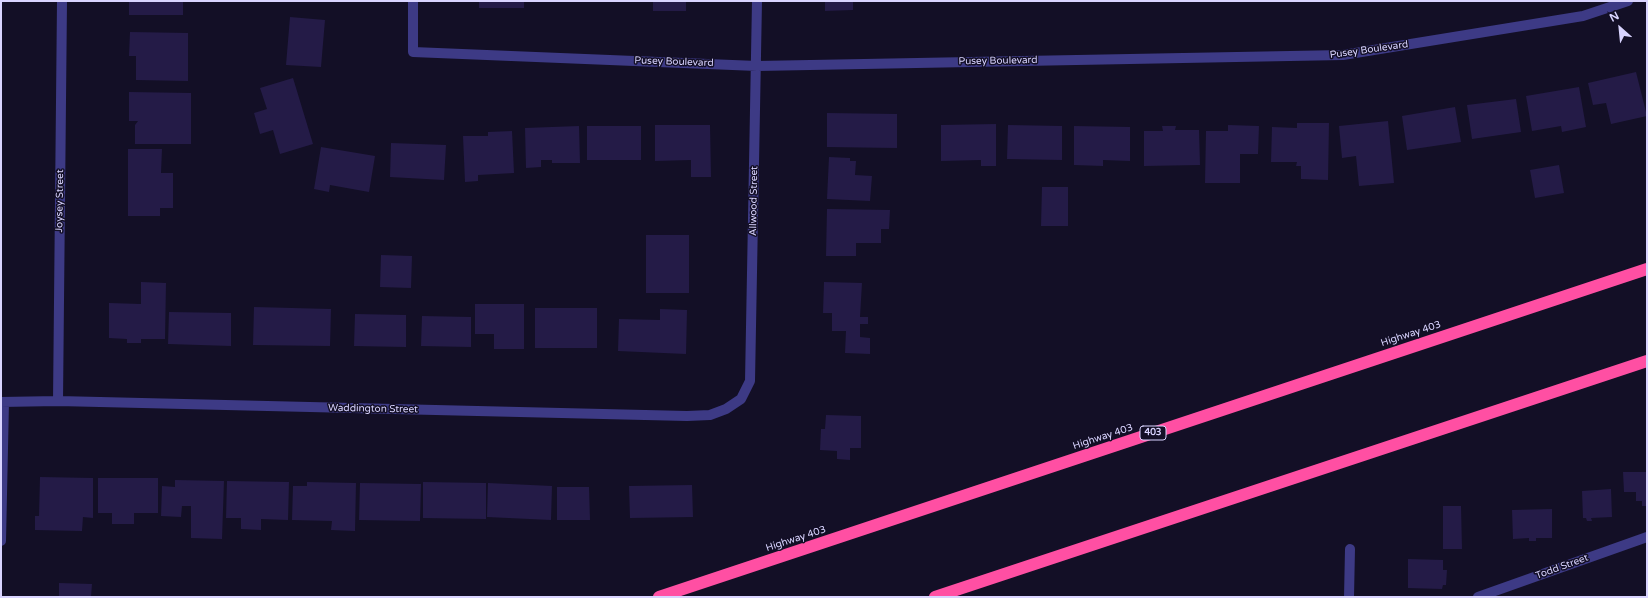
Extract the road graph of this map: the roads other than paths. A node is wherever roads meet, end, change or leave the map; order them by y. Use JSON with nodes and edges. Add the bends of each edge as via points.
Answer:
{"nodes":[{"id":1,"x":62,"y":1,"type":"edge"},
{"id":2,"x":414,"y":1,"type":"edge"},
{"id":3,"x":757,"y":1,"type":"edge"},
{"id":4,"x":1628,"y":1,"type":"edge"},
{"id":5,"x":757,"y":66,"type":"junction"},
{"id":6,"x":1647,"y":269,"type":"edge"},
{"id":7,"x":1647,"y":361,"type":"edge"},
{"id":8,"x":741,"y":399,"type":"joint"},
{"id":9,"x":58,"y":401,"type":"junction"},
{"id":10,"x":3,"y":402,"type":"edge"},
{"id":11,"x":1647,"y":537,"type":"edge"},
{"id":12,"x":1,"y":541,"type":"edge"},
{"id":13,"x":1350,"y":549,"type":"dead end"},
{"id":14,"x":658,"y":597,"type":"edge"},
{"id":15,"x":935,"y":597,"type":"edge"},
{"id":16,"x":1348,"y":597,"type":"edge"},
{"id":17,"x":1478,"y":597,"type":"edge"}],
"edges":[{"from":1,"to":9,"type":"street","name":"Joysey Street"},
{"from":2,"to":5,"type":"street","name":"Pusey Boulevard","via":[[413,52]]},
{"from":3,"to":5,"type":"street","name":"Allwood Street"},
{"from":4,"to":5,"type":"street","name":"Pusey Boulevard","via":[[1583,16],[1343,55]]},
{"from":5,"to":8,"type":"street","name":"Allwood Street","via":[[750,381]]},
{"from":6,"to":14,"type":"highway","name":"Highway 403","number":"403"},
{"from":7,"to":15,"type":"highway"},
{"from":8,"to":9,"type":"street","name":"Waddington Street","via":[[726,409],[710,415],[687,416]]},
{"from":9,"to":10,"type":"street","name":"Waddington Street"},
{"from":10,"to":12,"type":"street"},
{"from":11,"to":17,"type":"street","name":"Todd Street"},
{"from":13,"to":16,"type":"street"}]}
